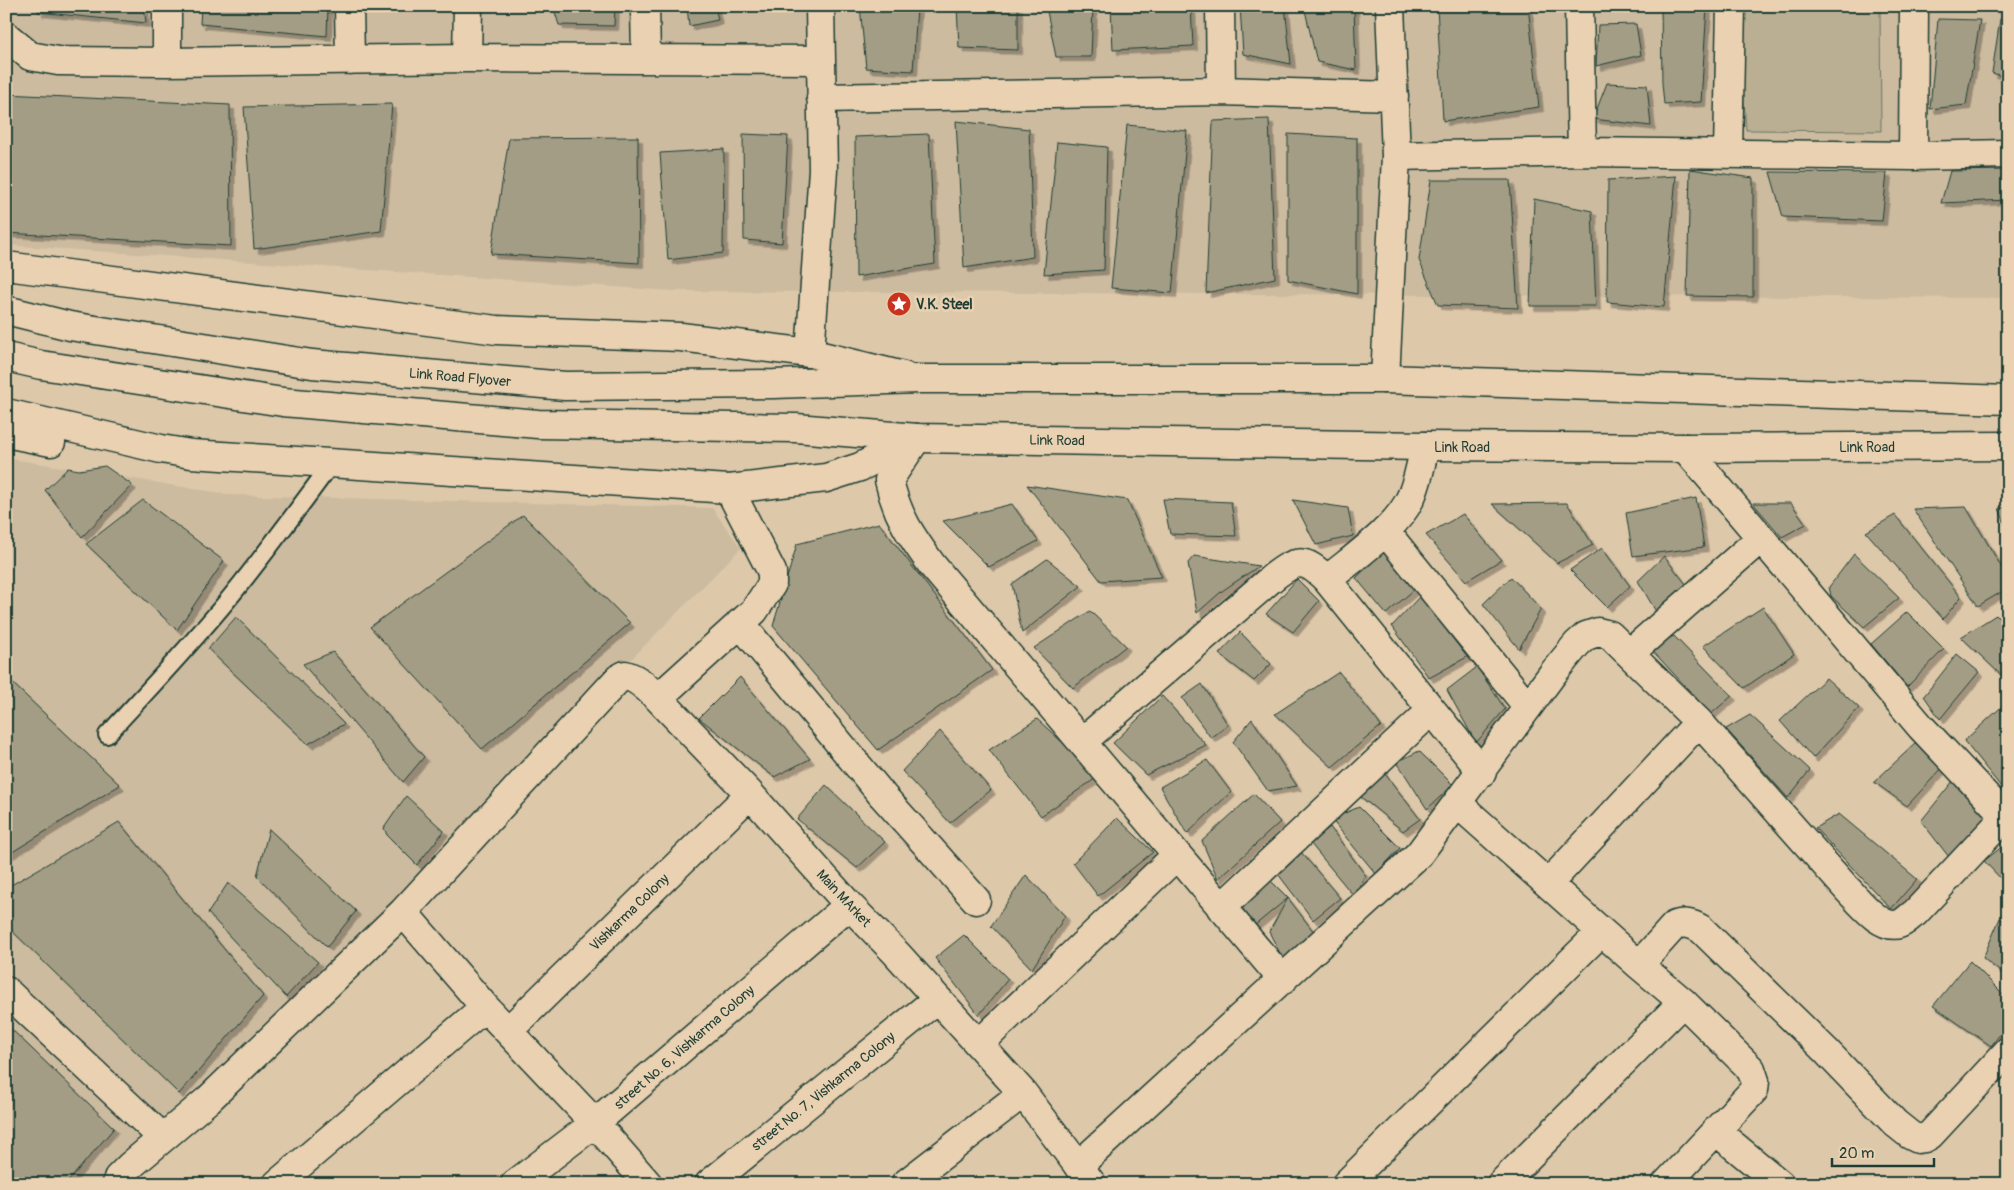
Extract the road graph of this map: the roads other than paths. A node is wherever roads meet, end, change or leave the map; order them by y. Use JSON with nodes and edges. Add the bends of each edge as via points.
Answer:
{"nodes":[{"id":1,"x":167,"y":6,"type":"edge"},
{"id":2,"x":349,"y":6,"type":"edge"},
{"id":3,"x":468,"y":6,"type":"edge"},
{"id":4,"x":645,"y":6,"type":"edge"},
{"id":5,"x":820,"y":6,"type":"edge"},
{"id":6,"x":1220,"y":6,"type":"edge"},
{"id":7,"x":1390,"y":6,"type":"edge"},
{"id":8,"x":1578,"y":6,"type":"edge"},
{"id":9,"x":1731,"y":6,"type":"edge"},
{"id":10,"x":1914,"y":6,"type":"edge"},
{"id":11,"x":6,"y":36,"type":"edge"},
{"id":12,"x":467,"y":58,"type":"junction"},
{"id":13,"x":646,"y":58,"type":"junction"},
{"id":14,"x":350,"y":60,"type":"junction"},
{"id":15,"x":821,"y":60,"type":"junction"},
{"id":16,"x":167,"y":62,"type":"junction"},
{"id":17,"x":1221,"y":91,"type":"junction"},
{"id":18,"x":1394,"y":96,"type":"junction"},
{"id":19,"x":821,"y":98,"type":"junction"},
{"id":20,"x":1582,"y":152,"type":"junction"},
{"id":21,"x":1728,"y":153,"type":"junction"},
{"id":22,"x":2008,"y":154,"type":"edge"},
{"id":23,"x":1396,"y":156,"type":"junction"},
{"id":24,"x":1912,"y":156,"type":"junction"},
{"id":25,"x":6,"y":266,"type":"edge"},
{"id":26,"x":6,"y":310,"type":"edge"},
{"id":27,"x":810,"y":353,"type":"junction"},
{"id":28,"x":6,"y":357,"type":"edge"},
{"id":29,"x":918,"y":379,"type":"junction"},
{"id":30,"x":1385,"y":379,"type":"junction"},
{"id":31,"x":2008,"y":400,"type":"edge"},
{"id":32,"x":6,"y":413,"type":"edge"},
{"id":33,"x":6,"y":433,"type":"edge"},
{"id":34,"x":917,"y":438,"type":"junction"},
{"id":35,"x":1425,"y":446,"type":"junction"},
{"id":36,"x":2008,"y":446,"type":"edge"},
{"id":37,"x":1685,"y":448,"type":"junction"},
{"id":38,"x":191,"y":454,"type":"junction"},
{"id":39,"x":332,"y":463,"type":"junction"},
{"id":40,"x":729,"y":489,"type":"junction"},
{"id":41,"x":1385,"y":531,"type":"junction"},
{"id":42,"x":1761,"y":538,"type":"junction"},
{"id":43,"x":1327,"y":580,"type":"junction"},
{"id":44,"x":740,"y":623,"type":"junction"},
{"id":45,"x":1630,"y":653,"type":"junction"},
{"id":46,"x":658,"y":698,"type":"junction"},
{"id":47,"x":1528,"y":707,"type":"junction"},
{"id":48,"x":1432,"y":710,"type":"junction"},
{"id":49,"x":1699,"y":722,"type":"junction"},
{"id":50,"x":107,"y":735,"type":"dead end"},
{"id":51,"x":1082,"y":742,"type":"junction"},
{"id":52,"x":1482,"y":772,"type":"junction"},
{"id":53,"x":750,"y":794,"type":"junction"},
{"id":54,"x":1457,"y":803,"type":"junction"},
{"id":55,"x":2006,"y":818,"type":"edge"},
{"id":56,"x":1177,"y":855,"type":"junction"},
{"id":57,"x":1548,"y":884,"type":"junction"},
{"id":58,"x":976,"y":900,"type":"dead end"},
{"id":59,"x":848,"y":905,"type":"junction"},
{"id":60,"x":1221,"y":908,"type":"junction"},
{"id":61,"x":403,"y":912,"type":"junction"},
{"id":62,"x":1601,"y":932,"type":"junction"},
{"id":63,"x":1638,"y":965,"type":"junction"},
{"id":64,"x":1283,"y":980,"type":"junction"},
{"id":65,"x":6,"y":991,"type":"edge"},
{"id":66,"x":937,"y":999,"type":"junction"},
{"id":67,"x":1683,"y":1002,"type":"junction"},
{"id":68,"x":485,"y":1007,"type":"junction"},
{"id":69,"x":508,"y":1031,"type":"junction"},
{"id":70,"x":979,"y":1044,"type":"junction"},
{"id":71,"x":2008,"y":1052,"type":"edge"},
{"id":72,"x":1024,"y":1093,"type":"junction"},
{"id":73,"x":595,"y":1123,"type":"junction"},
{"id":74,"x":1716,"y":1131,"type":"junction"},
{"id":75,"x":163,"y":1138,"type":"junction"},
{"id":76,"x":1086,"y":1179,"type":"edge"},
{"id":77,"x":117,"y":1184,"type":"edge"},
{"id":78,"x":277,"y":1184,"type":"edge"},
{"id":79,"x":515,"y":1184,"type":"edge"},
{"id":80,"x":648,"y":1184,"type":"edge"},
{"id":81,"x":710,"y":1184,"type":"edge"},
{"id":82,"x":905,"y":1184,"type":"edge"},
{"id":83,"x":1346,"y":1184,"type":"edge"},
{"id":84,"x":1501,"y":1184,"type":"edge"},
{"id":85,"x":1666,"y":1184,"type":"edge"},
{"id":86,"x":1780,"y":1184,"type":"edge"}],
"edges":[{"from":1,"to":16,"type":"street"},
{"from":2,"to":14,"type":"street"},
{"from":3,"to":12,"type":"street"},
{"from":4,"to":13,"type":"street"},
{"from":5,"to":15,"type":"street"},
{"from":6,"to":17,"type":"street"},
{"from":7,"to":18,"type":"street"},
{"from":8,"to":20,"type":"street"},
{"from":9,"to":21,"type":"street"},
{"from":10,"to":24,"type":"street"},
{"from":11,"to":16,"type":"street","via":[[30,56],[58,61]]},
{"from":12,"to":13,"type":"street"},
{"from":12,"to":14,"type":"street"},
{"from":13,"to":15,"type":"street"},
{"from":14,"to":16,"type":"street"},
{"from":15,"to":19,"type":"street"},
{"from":17,"to":18,"type":"street"},
{"from":17,"to":19,"type":"street"},
{"from":18,"to":23,"type":"street"},
{"from":19,"to":27,"type":"street","via":[[823,170]]},
{"from":20,"to":21,"type":"street"},
{"from":20,"to":23,"type":"street"},
{"from":21,"to":24,"type":"street"},
{"from":22,"to":24,"type":"street"},
{"from":23,"to":30,"type":"street"},
{"from":25,"to":27,"type":"street","via":[[497,330],[681,337]]},
{"from":26,"to":29,"type":"street","name":"Link Road Flyover","via":[[70,326],[312,364],[565,386]]},
{"from":27,"to":29,"type":"street"},
{"from":28,"to":34,"type":"street","via":[[41,366],[283,402],[538,424],[796,428]]},
{"from":29,"to":30,"type":"street"},
{"from":30,"to":31,"type":"street"},
{"from":32,"to":38,"type":"street"},
{"from":33,"to":38,"type":"street","via":[[91,450],[166,460]]},
{"from":34,"to":35,"type":"street","name":"Link Road"},
{"from":34,"to":40,"type":"street","via":[[860,467],[826,478]]},
{"from":34,"to":51,"type":"street","via":[[889,480],[906,529],[932,565]]},
{"from":35,"to":37,"type":"street","name":"Link Road"},
{"from":35,"to":41,"type":"street","via":[[1411,498]]},
{"from":36,"to":37,"type":"street","name":"Link Road"},
{"from":37,"to":42,"type":"street"},
{"from":38,"to":39,"type":"street"},
{"from":39,"to":40,"type":"street"},
{"from":39,"to":50,"type":"lane","via":[[231,597]]},
{"from":40,"to":44,"type":"street","via":[[772,572],[772,584],[766,595]]},
{"from":41,"to":43,"type":"street"},
{"from":41,"to":47,"type":"street"},
{"from":42,"to":45,"type":"street"},
{"from":42,"to":55,"type":"street","via":[[1921,728]]},
{"from":43,"to":48,"type":"street"},
{"from":43,"to":51,"type":"street","via":[[1314,567],[1301,562],[1289,565]]},
{"from":44,"to":46,"type":"street"},
{"from":44,"to":58,"type":"street","via":[[871,782]]},
{"from":45,"to":47,"type":"street","via":[[1610,635],[1598,632],[1586,636]]},
{"from":45,"to":49,"type":"street"},
{"from":46,"to":53,"type":"street","name":"Main MArket"},
{"from":46,"to":61,"type":"street","name":"Main MArket","via":[[631,676],[618,679]]},
{"from":47,"to":52,"type":"street"},
{"from":48,"to":52,"type":"street"},
{"from":48,"to":60,"type":"street"},
{"from":49,"to":55,"type":"street","via":[[1848,890],[1888,925],[1899,924],[1915,913]]},
{"from":49,"to":57,"type":"street"},
{"from":51,"to":56,"type":"street"},
{"from":52,"to":54,"type":"street"},
{"from":53,"to":59,"type":"street","name":"Main MArket"},
{"from":53,"to":69,"type":"street","name":"Vishkarma Colony"},
{"from":54,"to":57,"type":"street"},
{"from":54,"to":64,"type":"street","via":[[1419,854]]},
{"from":56,"to":60,"type":"street"},
{"from":56,"to":70,"type":"street"},
{"from":57,"to":62,"type":"street"},
{"from":59,"to":66,"type":"street","name":"Main MArket"},
{"from":59,"to":73,"type":"street","name":"street No. 6, Vishkarma Colony"},
{"from":60,"to":64,"type":"street"},
{"from":61,"to":68,"type":"street"},
{"from":61,"to":75,"type":"street","via":[[209,1099]]},
{"from":62,"to":63,"type":"street"},
{"from":62,"to":83,"type":"street"},
{"from":63,"to":67,"type":"street"},
{"from":63,"to":71,"type":"street","via":[[1675,925],[1692,924],[1825,1050],[1895,1123],[1918,1139],[1930,1135]]},
{"from":64,"to":76,"type":"street"},
{"from":65,"to":75,"type":"street"},
{"from":66,"to":70,"type":"street","name":"Main MArket"},
{"from":66,"to":81,"type":"street","name":"street No. 7, Vishkarma Colony"},
{"from":67,"to":74,"type":"street","via":[[1751,1069],[1755,1080],[1754,1090]]},
{"from":67,"to":84,"type":"street"},
{"from":68,"to":69,"type":"street"},
{"from":68,"to":78,"type":"street"},
{"from":69,"to":73,"type":"street"},
{"from":70,"to":72,"type":"street","name":"Main MArket"},
{"from":72,"to":76,"type":"street","name":"Main MArket"},
{"from":72,"to":82,"type":"street"},
{"from":73,"to":79,"type":"street","name":"street No. 6, Vishkarma Colony"},
{"from":73,"to":80,"type":"street"},
{"from":74,"to":85,"type":"street"},
{"from":74,"to":86,"type":"street"},
{"from":75,"to":77,"type":"street","via":[[130,1166],[118,1178]]}]}
